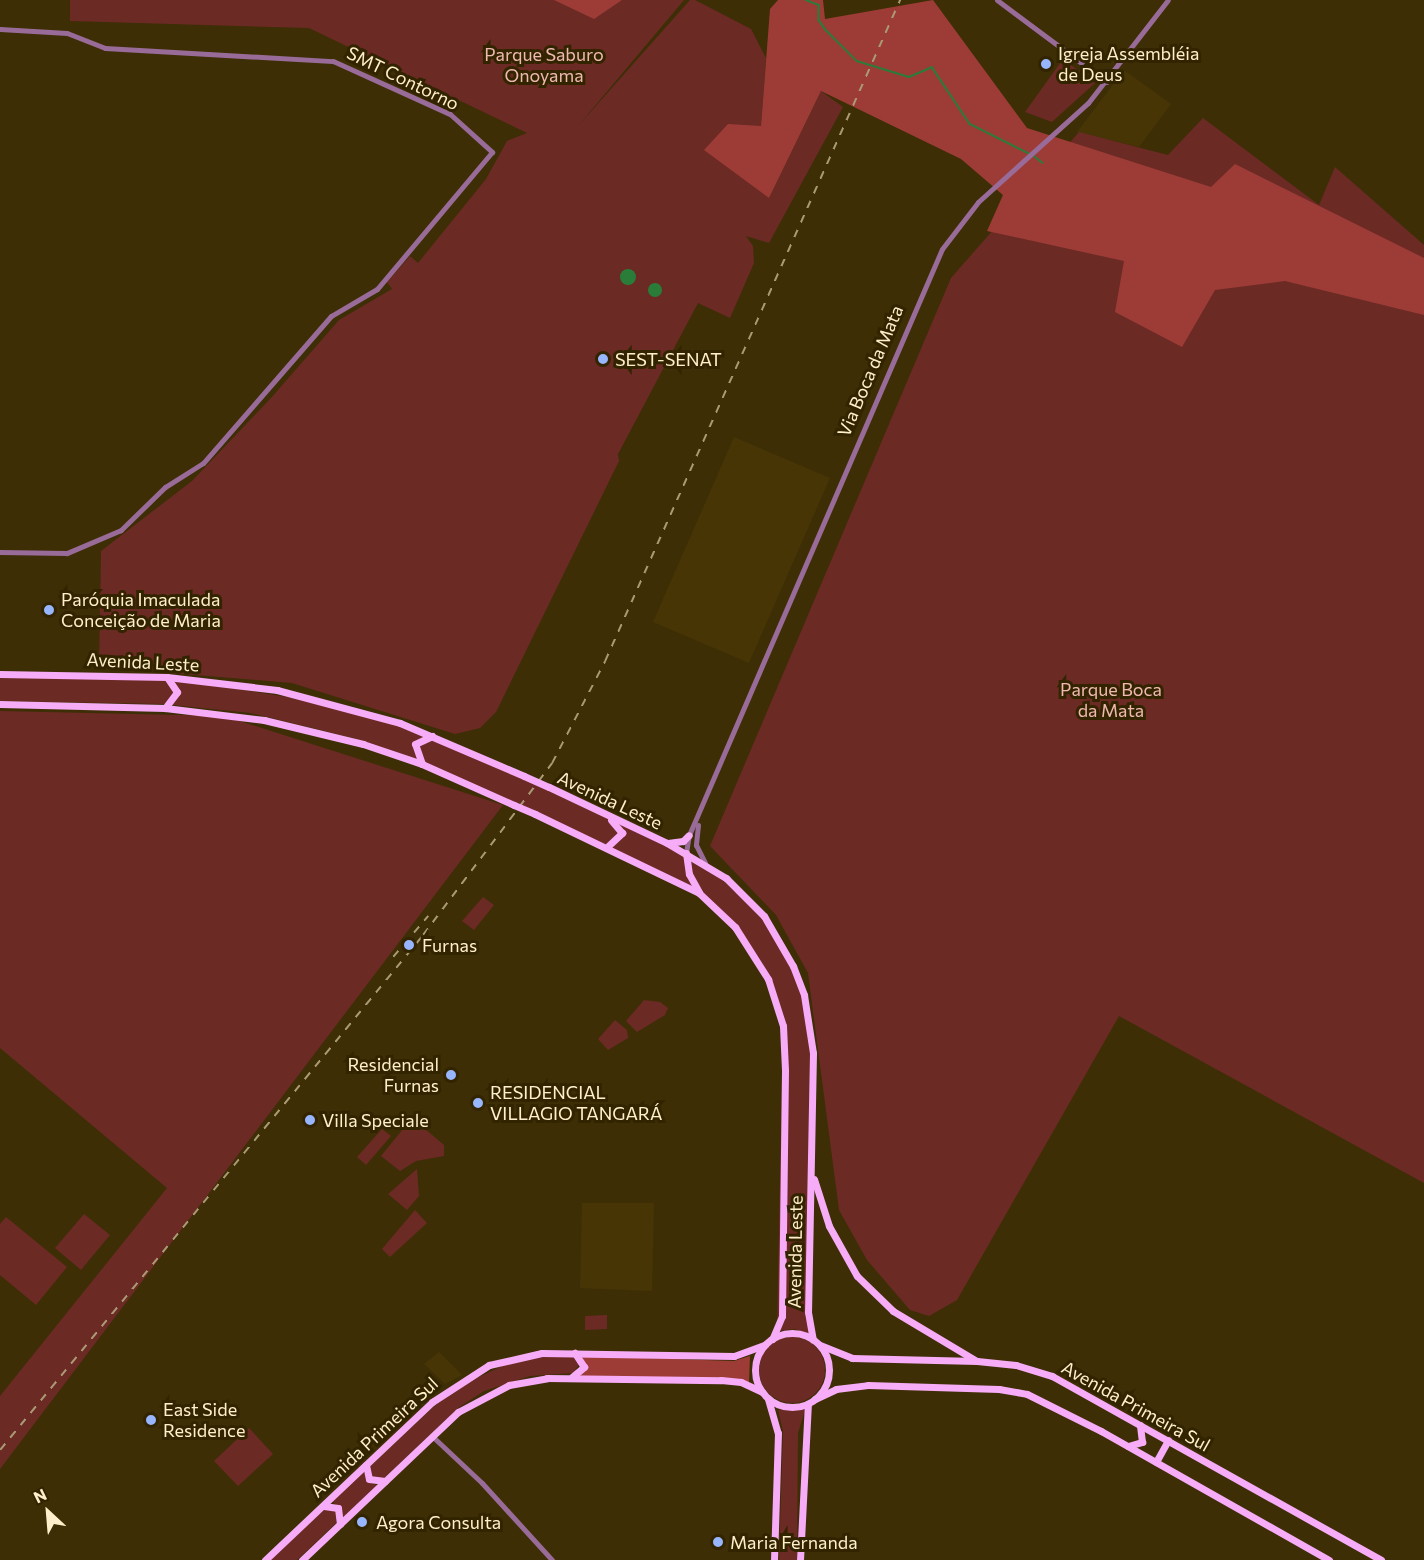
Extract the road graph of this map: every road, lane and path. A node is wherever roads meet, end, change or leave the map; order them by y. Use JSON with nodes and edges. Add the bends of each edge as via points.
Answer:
{"nodes":[{"id":1,"x":997,"y":0,"type":"edge"},
{"id":2,"x":1168,"y":0,"type":"edge"},
{"id":3,"x":0,"y":29,"type":"edge"},
{"id":4,"x":1107,"y":82,"type":"junction"},
{"id":5,"x":0,"y":552,"type":"edge"},
{"id":6,"x":0,"y":674,"type":"edge"},
{"id":7,"x":167,"y":677,"type":"junction"},
{"id":8,"x":0,"y":704,"type":"edge"},
{"id":9,"x":165,"y":708,"type":"junction"},
{"id":10,"x":435,"y":736,"type":"junction"},
{"id":11,"x":422,"y":764,"type":"junction"},
{"id":12,"x":602,"y":812,"type":"junction"},
{"id":13,"x":699,"y":818,"type":"junction"},
{"id":14,"x":689,"y":835,"type":"junction"},
{"id":15,"x":667,"y":843,"type":"junction"},
{"id":16,"x":607,"y":847,"type":"junction"},
{"id":17,"x":686,"y":853,"type":"junction"},
{"id":18,"x":705,"y":863,"type":"junction"},
{"id":19,"x":699,"y":893,"type":"junction"},
{"id":20,"x":812,"y":1172,"type":"junction"},
{"id":21,"x":772,"y":1339,"type":"junction"},
{"id":22,"x":813,"y":1340,"type":"junction"},
{"id":23,"x":765,"y":1344,"type":"junction"},
{"id":24,"x":820,"y":1345,"type":"junction"},
{"id":25,"x":575,"y":1353,"type":"junction"},
{"id":26,"x":977,"y":1361,"type":"junction"},
{"id":27,"x":570,"y":1378,"type":"junction"},
{"id":28,"x":762,"y":1392,"type":"junction"},
{"id":29,"x":768,"y":1398,"type":"junction"},
{"id":30,"x":815,"y":1399,"type":"junction"},
{"id":31,"x":808,"y":1404,"type":"junction"},
{"id":32,"x":1139,"y":1424,"type":"junction"},
{"id":33,"x":432,"y":1436,"type":"junction"},
{"id":34,"x":1168,"y":1440,"type":"junction"},
{"id":35,"x":1128,"y":1446,"type":"junction"},
{"id":36,"x":1156,"y":1462,"type":"junction"},
{"id":37,"x":366,"y":1465,"type":"junction"},
{"id":38,"x":385,"y":1481,"type":"junction"},
{"id":39,"x":323,"y":1506,"type":"junction"},
{"id":40,"x":340,"y":1524,"type":"junction"},
{"id":41,"x":265,"y":1560,"type":"edge"},
{"id":42,"x":302,"y":1560,"type":"edge"},
{"id":43,"x":552,"y":1560,"type":"edge"},
{"id":44,"x":774,"y":1560,"type":"edge"},
{"id":45,"x":800,"y":1560,"type":"edge"},
{"id":46,"x":1329,"y":1560,"type":"edge"},
{"id":47,"x":1381,"y":1560,"type":"edge"}],
"edges":[{"from":1,"to":4,"type":"street"},
{"from":2,"to":4,"type":"street","name":"Via Boca da Mata"},
{"from":3,"to":5,"type":"street","name":"SMT Contorno","via":[[67,33],[105,48],[333,61],[450,114],[492,152],[377,289],[331,316],[203,463],[165,487],[132,521],[104,540],[67,553]]},
{"from":4,"to":13,"type":"street","name":"Via Boca da Mata","via":[[999,181],[942,249]]},
{"from":6,"to":7,"type":"main road","name":"Avenida Leste"},
{"from":7,"to":9,"type":"main road","via":[[177,692]]},
{"from":7,"to":10,"type":"main road","name":"Avenida Leste","via":[[306,696]]},
{"from":8,"to":9,"type":"main road","name":"Avenida Leste"},
{"from":9,"to":11,"type":"main road","name":"Avenida Leste","via":[[313,730]]},
{"from":10,"to":11,"type":"main road","via":[[415,744]]},
{"from":10,"to":12,"type":"main road","name":"Avenida Leste","bridge":true},
{"from":11,"to":16,"type":"main road","name":"Avenida Leste","bridge":true},
{"from":12,"to":15,"type":"main road","name":"Avenida Leste"},
{"from":12,"to":16,"type":"main road","via":[[622,830],[619,840]]},
{"from":13,"to":14,"type":"street","name":"Via Boca da Mata"},
{"from":13,"to":18,"type":"street","name":"Via Boca da Mata","via":[[695,840]]},
{"from":14,"to":15,"type":"main road","via":[[677,843]]},
{"from":14,"to":17,"type":"street","name":"Via Boca da Mata"},
{"from":15,"to":17,"type":"main road","name":"Avenida Leste"},
{"from":16,"to":19,"type":"main road","name":"Avenida Leste"},
{"from":17,"to":18,"type":"main road","name":"Avenida Leste"},
{"from":17,"to":19,"type":"main road","via":[[689,874]]},
{"from":18,"to":20,"type":"main road","name":"Avenida Leste","via":[[764,916],[781,940],[804,994],[813,1053]]},
{"from":19,"to":21,"type":"main road","name":"Avenida Leste","via":[[726,916],[745,940],[768,979],[783,1026],[782,1316]]},
{"from":20,"to":22,"type":"main road","name":"Avenida Leste","via":[[808,1312]]},
{"from":20,"to":26,"type":"main road","via":[[829,1226],[858,1276],[893,1311]]},
{"from":21,"to":22,"type":"main road","via":[[797,1334]]},
{"from":21,"to":23,"type":"main road"},
{"from":22,"to":24,"type":"main road"},
{"from":23,"to":25,"type":"main road","name":"Avenida Primeira Sul","via":[[734,1356]]},
{"from":23,"to":28,"type":"main road","via":[[755,1368]]},
{"from":24,"to":26,"type":"main road","name":"Avenida Primeira Sul","via":[[852,1358]]},
{"from":24,"to":30,"type":"main road","via":[[829,1369],[826,1386]]},
{"from":25,"to":27,"type":"main road","via":[[584,1367]]},
{"from":25,"to":37,"type":"main road","name":"Avenida Primeira Sul","via":[[511,1358],[468,1375],[432,1402]]},
{"from":26,"to":32,"type":"main road","name":"Avenida Primeira Sul","via":[[1016,1365],[1052,1377]]},
{"from":27,"to":28,"type":"main road","via":[[721,1380],[741,1382]]},
{"from":27,"to":33,"type":"main road","via":[[509,1385],[469,1405]]},
{"from":28,"to":29,"type":"main road"},
{"from":29,"to":31,"type":"main road","via":[[791,1408]]},
{"from":29,"to":44,"type":"main road","via":[[778,1433]]},
{"from":30,"to":31,"type":"main road"},
{"from":30,"to":35,"type":"main road","via":[[836,1389],[868,1385],[1015,1390]]},
{"from":31,"to":45,"type":"main road"},
{"from":32,"to":34,"type":"main road","name":"Avenida Primeira Sul"},
{"from":32,"to":35,"type":"main road","via":[[1142,1442]]},
{"from":33,"to":38,"type":"main road"},
{"from":33,"to":43,"type":"street","via":[[482,1483]]},
{"from":34,"to":36,"type":"main road"},
{"from":34,"to":47,"type":"main road","name":"Avenida Primeira Sul"},
{"from":35,"to":36,"type":"main road"},
{"from":36,"to":46,"type":"main road"},
{"from":37,"to":38,"type":"main road","via":[[369,1479]]},
{"from":37,"to":39,"type":"main road","name":"Avenida Primeira Sul"},
{"from":38,"to":40,"type":"main road"},
{"from":39,"to":40,"type":"main road","via":[[338,1509]]},
{"from":39,"to":41,"type":"main road","name":"Avenida Primeira Sul"},
{"from":40,"to":42,"type":"main road"}]}
